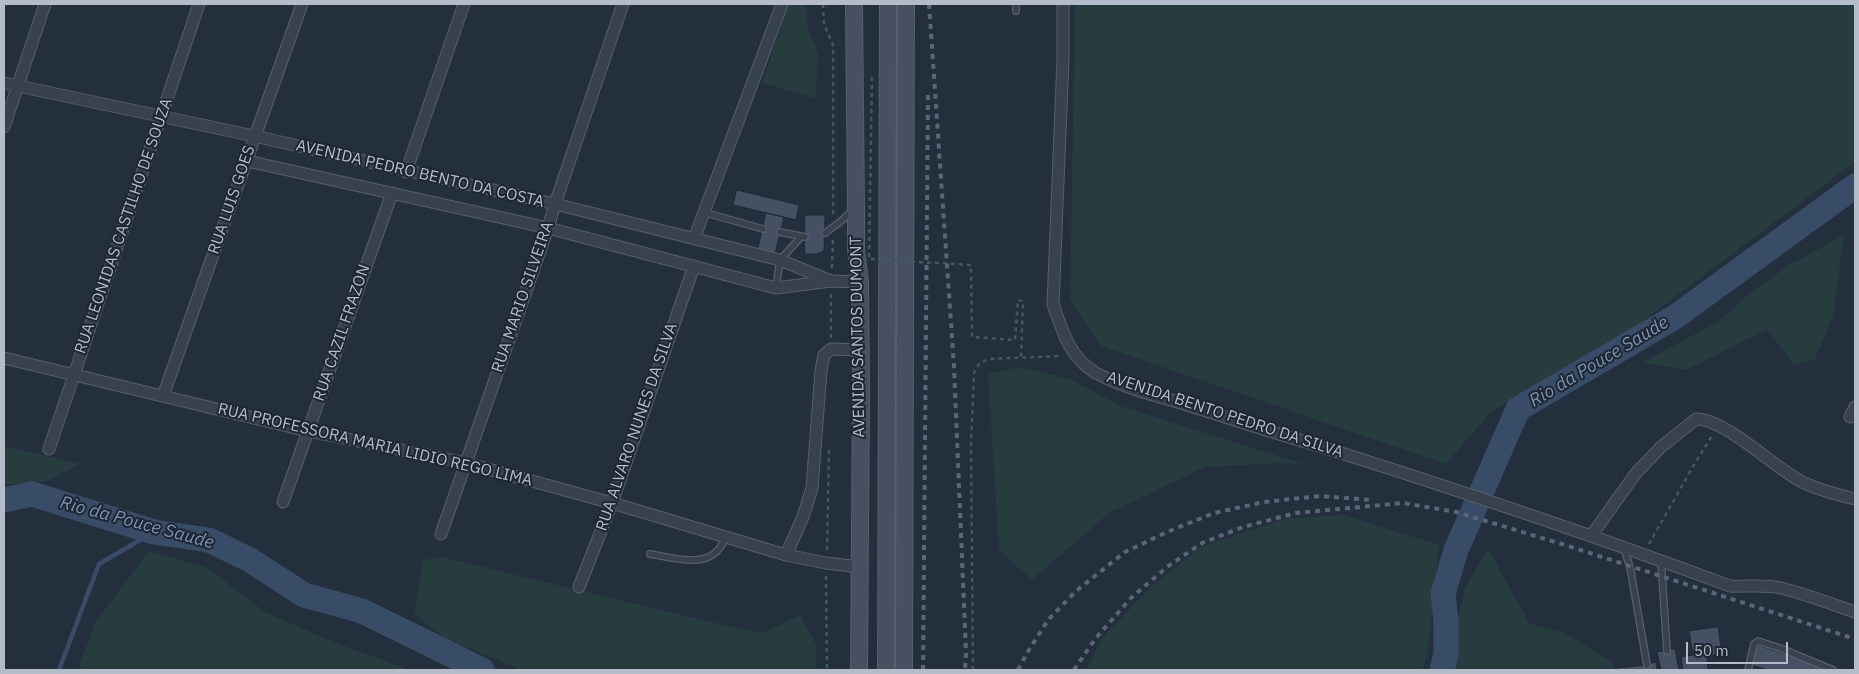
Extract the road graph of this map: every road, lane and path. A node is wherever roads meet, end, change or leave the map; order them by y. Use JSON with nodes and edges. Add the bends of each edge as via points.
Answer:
{"nodes":[{"id":1,"x":45,"y":4,"type":"edge"},
{"id":2,"x":200,"y":4,"type":"edge"},
{"id":3,"x":302,"y":4,"type":"edge"},
{"id":4,"x":464,"y":4,"type":"edge"},
{"id":5,"x":623,"y":4,"type":"edge"},
{"id":6,"x":782,"y":4,"type":"edge"},
{"id":7,"x":854,"y":4,"type":"edge"},
{"id":8,"x":888,"y":4,"type":"edge"},
{"id":9,"x":906,"y":4,"type":"edge"},
{"id":10,"x":1063,"y":4,"type":"edge"},
{"id":11,"x":872,"y":77,"type":"dead end"},
{"id":12,"x":4,"y":83,"type":"edge"},
{"id":13,"x":17,"y":86,"type":"junction"},
{"id":14,"x":161,"y":117,"type":"junction"},
{"id":15,"x":4,"y":127,"type":"edge"},
{"id":16,"x":254,"y":136,"type":"junction"},
{"id":17,"x":247,"y":161,"type":"junction"},
{"id":18,"x":406,"y":172,"type":"junction"},
{"id":19,"x":392,"y":193,"type":"junction"},
{"id":20,"x":555,"y":204,"type":"junction"},
{"id":21,"x":856,"y":208,"type":"junction"},
{"id":22,"x":703,"y":212,"type":"junction"},
{"id":23,"x":548,"y":228,"type":"junction"},
{"id":24,"x":762,"y":228,"type":"dead end"},
{"id":25,"x":780,"y":232,"type":"dead end"},
{"id":26,"x":825,"y":233,"type":"dead end"},
{"id":27,"x":694,"y":239,"type":"junction"},
{"id":28,"x":780,"y":260,"type":"junction"},
{"id":29,"x":694,"y":266,"type":"junction"},
{"id":30,"x":832,"y":281,"type":"junction"},
{"id":31,"x":860,"y":282,"type":"junction"},
{"id":32,"x":776,"y":288,"type":"junction"},
{"id":33,"x":860,"y":350,"type":"junction"},
{"id":34,"x":1075,"y":355,"type":"junction"},
{"id":35,"x":4,"y":358,"type":"edge"},
{"id":36,"x":1021,"y":358,"type":"junction"},
{"id":37,"x":74,"y":374,"type":"junction"},
{"id":38,"x":163,"y":396,"type":"junction"},
{"id":39,"x":1720,"y":425,"type":"junction"},
{"id":40,"x":308,"y":431,"type":"junction"},
{"id":41,"x":49,"y":449,"type":"dead end"},
{"id":42,"x":466,"y":463,"type":"junction"},
{"id":43,"x":1855,"y":499,"type":"edge"},
{"id":44,"x":283,"y":502,"type":"dead end"},
{"id":45,"x":612,"y":503,"type":"junction"},
{"id":46,"x":441,"y":534,"type":"dead end"},
{"id":47,"x":1591,"y":536,"type":"junction"},
{"id":48,"x":726,"y":537,"type":"junction"},
{"id":49,"x":1623,"y":546,"type":"junction"},
{"id":50,"x":650,"y":554,"type":"dead end"},
{"id":51,"x":1644,"y":554,"type":"junction"},
{"id":52,"x":786,"y":555,"type":"junction"},
{"id":53,"x":1661,"y":560,"type":"junction"},
{"id":54,"x":860,"y":566,"type":"junction"},
{"id":55,"x":579,"y":587,"type":"dead end"},
{"id":56,"x":1855,"y":612,"type":"edge"},
{"id":57,"x":1667,"y":651,"type":"dead end"},
{"id":58,"x":1647,"y":665,"type":"dead end"},
{"id":59,"x":859,"y":670,"type":"edge"},
{"id":60,"x":886,"y":670,"type":"edge"},
{"id":61,"x":904,"y":670,"type":"edge"},
{"id":62,"x":973,"y":670,"type":"edge"},
{"id":63,"x":1748,"y":670,"type":"edge"},
{"id":64,"x":1833,"y":670,"type":"edge"}],
"edges":[{"from":1,"to":13,"type":"street"},
{"from":2,"to":14,"type":"street","name":"RUA LEONIDAS CASTILHO DE SOUZA"},
{"from":3,"to":16,"type":"street","name":"RUA LUIS GOES"},
{"from":4,"to":18,"type":"street"},
{"from":5,"to":20,"type":"street","name":"RUA MARIO SILVEIRA"},
{"from":6,"to":22,"type":"street"},
{"from":7,"to":21,"type":"main road","name":"AVENIDA SANTOS DUMONT"},
{"from":8,"to":60,"type":"main road","name":"AVENIDA SANTOS DUMONT"},
{"from":9,"to":61,"type":"main road"},
{"from":10,"to":34,"type":"street","name":"AVENIDA BENTO PEDRO DA SILVA","via":[[1054,304],[1063,333]]},
{"from":11,"to":36,"type":"path","bridge":true,"via":[[869,259],[971,265],[972,337],[1015,340],[1018,300],[1023,301]]},
{"from":12,"to":13,"type":"street","name":"AVENIDA PEDRO BENTO DA COSTA"},
{"from":13,"to":14,"type":"street","name":"AVENIDA PEDRO BENTO DA COSTA"},
{"from":13,"to":15,"type":"street"},
{"from":14,"to":16,"type":"street","name":"AVENIDA PEDRO BENTO DA COSTA"},
{"from":14,"to":37,"type":"street","name":"RUA LEONIDAS CASTILHO DE SOUZA"},
{"from":16,"to":17,"type":"street","name":"RUA LUIS GOES"},
{"from":16,"to":18,"type":"street","name":"AVENIDA PEDRO BENTO DA COSTA"},
{"from":17,"to":19,"type":"street","name":"AVENIDA PEDRO BENTO DA COSTA"},
{"from":17,"to":38,"type":"street","name":"RUA LUIS GOES"},
{"from":18,"to":20,"type":"street","name":"AVENIDA PEDRO BENTO DA COSTA"},
{"from":19,"to":23,"type":"street","name":"AVENIDA PEDRO BENTO DA COSTA"},
{"from":19,"to":40,"type":"street","name":"RUA CAZIL FRAZON"},
{"from":20,"to":23,"type":"street","name":"RUA MARIO SILVEIRA"},
{"from":20,"to":27,"type":"street","name":"AVENIDA PEDRO BENTO DA COSTA"},
{"from":21,"to":26,"type":"lane"},
{"from":21,"to":31,"type":"main road","name":"AVENIDA SANTOS DUMONT"},
{"from":22,"to":24,"type":"lane"},
{"from":22,"to":27,"type":"street"},
{"from":23,"to":29,"type":"street","name":"AVENIDA PEDRO BENTO DA COSTA"},
{"from":23,"to":42,"type":"street","name":"RUA MARIO SILVEIRA"},
{"from":25,"to":28,"type":"lane","via":[[803,237]]},
{"from":27,"to":28,"type":"street","name":"AVENIDA PEDRO BENTO DA COSTA"},
{"from":28,"to":30,"type":"street","name":"AVENIDA PEDRO BENTO DA COSTA"},
{"from":28,"to":32,"type":"lane"},
{"from":29,"to":32,"type":"street","name":"AVENIDA PEDRO BENTO DA COSTA"},
{"from":29,"to":45,"type":"street","name":"RUA ALVARO NUNES DA SILVA"},
{"from":30,"to":31,"type":"street","name":"AVENIDA PEDRO BENTO DA COSTA"},
{"from":30,"to":32,"type":"street","name":"AVENIDA PEDRO BENTO DA COSTA"},
{"from":31,"to":33,"type":"main road","name":"AVENIDA SANTOS DUMONT"},
{"from":33,"to":52,"type":"street","via":[[831,348],[823,358],[812,488]]},
{"from":33,"to":54,"type":"main road","name":"AVENIDA SANTOS DUMONT"},
{"from":34,"to":36,"type":"path"},
{"from":34,"to":47,"type":"street","name":"AVENIDA BENTO PEDRO DA SILVA","via":[[1095,372],[1132,388]]},
{"from":35,"to":37,"type":"street","name":"RUA PROFESSORA MARIA LIDIO REGO LIMA"},
{"from":36,"to":62,"type":"path","via":[[988,359],[979,364],[974,373],[971,444]]},
{"from":37,"to":38,"type":"street","name":"RUA PROFESSORA MARIA LIDIO REGO LIMA"},
{"from":37,"to":41,"type":"street","name":"RUA LEONIDAS CASTILHO DE SOUZA"},
{"from":38,"to":40,"type":"street","name":"RUA PROFESSORA MARIA LIDIO REGO LIMA"},
{"from":39,"to":43,"type":"street","via":[[1804,483]]},
{"from":39,"to":47,"type":"street","via":[[1696,419],[1661,447],[1636,473]]},
{"from":39,"to":51,"type":"path"},
{"from":40,"to":42,"type":"street","name":"RUA PROFESSORA MARIA LIDIO REGO LIMA"},
{"from":40,"to":44,"type":"street","name":"RUA CAZIL FRAZON"},
{"from":42,"to":45,"type":"street","name":"RUA PROFESSORA MARIA LIDIO REGO LIMA"},
{"from":42,"to":46,"type":"street","name":"RUA MARIO SILVEIRA"},
{"from":45,"to":48,"type":"street","name":"RUA PROFESSORA MARIA LIDIO REGO LIMA"},
{"from":45,"to":55,"type":"street","name":"RUA ALVARO NUNES DA SILVA"},
{"from":47,"to":49,"type":"street","name":"AVENIDA BENTO PEDRO DA SILVA"},
{"from":48,"to":50,"type":"lane","via":[[718,551],[697,560]]},
{"from":48,"to":52,"type":"street","name":"RUA PROFESSORA MARIA LIDIO REGO LIMA"},
{"from":49,"to":51,"type":"street","name":"AVENIDA BENTO PEDRO DA SILVA"},
{"from":49,"to":58,"type":"lane","via":[[1630,567]]},
{"from":51,"to":53,"type":"street","name":"AVENIDA BENTO PEDRO DA SILVA"},
{"from":52,"to":54,"type":"street","name":"RUA PROFESSORA MARIA LIDIO REGO LIMA"},
{"from":53,"to":56,"type":"street","name":"AVENIDA BENTO PEDRO DA SILVA","via":[[1730,586],[1780,588]]},
{"from":53,"to":57,"type":"lane"},
{"from":54,"to":59,"type":"main road","name":"AVENIDA SANTOS DUMONT"},
{"from":63,"to":64,"type":"lane","via":[[1754,644],[1758,641]]}]}
